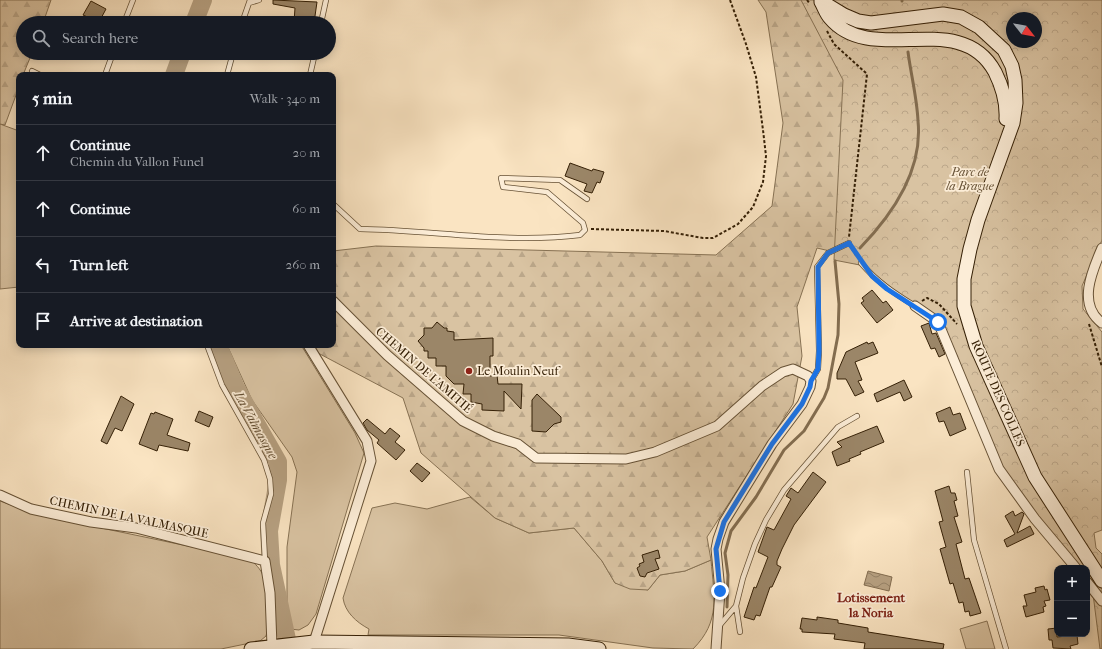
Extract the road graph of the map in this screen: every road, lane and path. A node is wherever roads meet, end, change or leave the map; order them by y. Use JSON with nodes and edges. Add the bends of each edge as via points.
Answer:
{"nodes":[{"id":1,"x":133,"y":0,"type":"edge"},
{"id":2,"x":259,"y":0,"type":"edge"},
{"id":3,"x":326,"y":0,"type":"edge"},
{"id":4,"x":730,"y":0,"type":"edge"},
{"id":5,"x":807,"y":0,"type":"edge"},
{"id":6,"x":250,"y":2,"type":"edge"},
{"id":7,"x":817,"y":3,"type":"edge"},
{"id":8,"x":127,"y":16,"type":"edge"},
{"id":9,"x":245,"y":16,"type":"edge"},
{"id":10,"x":323,"y":16,"type":"edge"},
{"id":11,"x":824,"y":25,"type":"dead end"},
{"id":12,"x":110,"y":60,"type":"edge"},
{"id":13,"x":231,"y":60,"type":"edge"},
{"id":14,"x":313,"y":60,"type":"edge"},
{"id":15,"x":106,"y":72,"type":"edge"},
{"id":16,"x":228,"y":72,"type":"edge"},
{"id":17,"x":311,"y":72,"type":"edge"},
{"id":18,"x":1005,"y":143,"type":"junction"},
{"id":19,"x":587,"y":199,"type":"dead end"},
{"id":20,"x":336,"y":207,"type":"edge"},
{"id":21,"x":585,"y":230,"type":"junction"},
{"id":22,"x":849,"y":243,"type":"junction"},
{"id":23,"x":1102,"y":248,"type":"edge"},
{"id":24,"x":861,"y":263,"type":"joint"},
{"id":25,"x":1087,"y":300,"type":"junction"},
{"id":26,"x":336,"y":304,"type":"edge"},
{"id":27,"x":915,"y":306,"type":"junction"},
{"id":28,"x":1102,"y":323,"type":"edge"},
{"id":29,"x":958,"y":325,"type":"dead end"},
{"id":30,"x":208,"y":348,"type":"edge"},
{"id":31,"x":310,"y":348,"type":"edge"},
{"id":32,"x":1102,"y":367,"type":"edge"},
{"id":33,"x":811,"y":381,"type":"junction"},
{"id":34,"x":857,"y":416,"type":"dead end"},
{"id":35,"x":967,"y":472,"type":"dead end"},
{"id":36,"x":0,"y":495,"type":"edge"},
{"id":37,"x":265,"y":561,"type":"junction"},
{"id":38,"x":1073,"y":565,"type":"edge"},
{"id":39,"x":1102,"y":581,"type":"edge"},
{"id":40,"x":1090,"y":586,"type":"edge"},
{"id":41,"x":1102,"y":601,"type":"edge"},
{"id":42,"x":736,"y":606,"type":"junction"},
{"id":43,"x":719,"y":626,"type":"junction"},
{"id":44,"x":740,"y":632,"type":"dead end"},
{"id":45,"x":314,"y":642,"type":"junction"},
{"id":46,"x":276,"y":645,"type":"junction"},
{"id":47,"x":251,"y":649,"type":"edge"},
{"id":48,"x":599,"y":649,"type":"edge"},
{"id":49,"x":716,"y":649,"type":"edge"},
{"id":50,"x":1006,"y":649,"type":"edge"}],
"edges":[{"from":1,"to":8,"type":"lane"},
{"from":2,"to":6,"type":"lane"},
{"from":3,"to":10,"type":"lane"},
{"from":4,"to":21,"type":"path","via":[[756,77],[766,156],[764,182],[753,207],[738,224],[713,238],[664,231],[639,232],[602,228]]},
{"from":5,"to":7,"type":"path"},
{"from":6,"to":9,"type":"lane"},
{"from":7,"to":18,"type":"street","name":"ROUTE DES COLLES","via":[[841,28],[854,35],[882,40],[953,41],[981,55],[992,66],[1007,103]]},
{"from":7,"to":18,"type":"street","name":"ROUTE DES COLLES","via":[[871,23],[943,14],[961,17],[979,27],[1004,50],[1012,66],[1016,103],[1013,123]]},
{"from":11,"to":22,"type":"path","via":[[834,44],[867,74]]},
{"from":12,"to":15,"type":"lane"},
{"from":13,"to":16,"type":"lane"},
{"from":14,"to":17,"type":"lane"},
{"from":18,"to":39,"type":"street","name":"ROUTE DES COLLES","via":[[970,249],[964,280],[964,306],[976,346],[1035,477]]},
{"from":19,"to":21,"type":"lane","via":[[560,180],[501,178],[502,187],[547,192],[583,223]]},
{"from":20,"to":21,"type":"lane","via":[[360,229],[551,239],[580,235]]},
{"from":22,"to":24,"type":"path"},
{"from":22,"to":33,"type":"lane","via":[[828,253],[818,267],[818,369]]},
{"from":23,"to":25,"type":"street","via":[[1092,272]]},
{"from":24,"to":27,"type":"lane","via":[[887,289]]},
{"from":25,"to":28,"type":"street","via":[[1095,318]]},
{"from":25,"to":32,"type":"path","via":[[1088,318]]},
{"from":26,"to":33,"type":"street","name":"CHEMIN DE L'AMITIÉ","via":[[388,355],[463,421],[493,436],[518,444],[536,458],[626,459],[655,452],[717,426],[762,386],[783,372],[793,369],[804,373]]},
{"from":27,"to":29,"type":"path","via":[[927,298],[939,304]]},
{"from":27,"to":38,"type":"street","via":[[938,322],[999,469],[1035,519]]},
{"from":30,"to":37,"type":"lane","via":[[222,385],[264,460],[270,479],[271,494],[263,523]]},
{"from":31,"to":45,"type":"street","via":[[367,441],[371,461]]},
{"from":33,"to":43,"type":"street","via":[[802,404],[772,444],[724,522],[716,549],[720,591]]},
{"from":34,"to":42,"type":"lane","via":[[838,427],[781,496],[755,544]]},
{"from":35,"to":50,"type":"lane","via":[[974,540]]},
{"from":36,"to":37,"type":"street","name":"CHEMIN DE LA VALMASQUE","via":[[32,509],[91,522],[136,528]]},
{"from":37,"to":46,"type":"street"},
{"from":40,"to":41,"type":"street"},
{"from":42,"to":43,"type":"lane"},
{"from":42,"to":44,"type":"lane"},
{"from":43,"to":49,"type":"street"},
{"from":45,"to":46,"type":"street"},
{"from":45,"to":48,"type":"street","via":[[568,645]]},
{"from":46,"to":47,"type":"street"}]}
